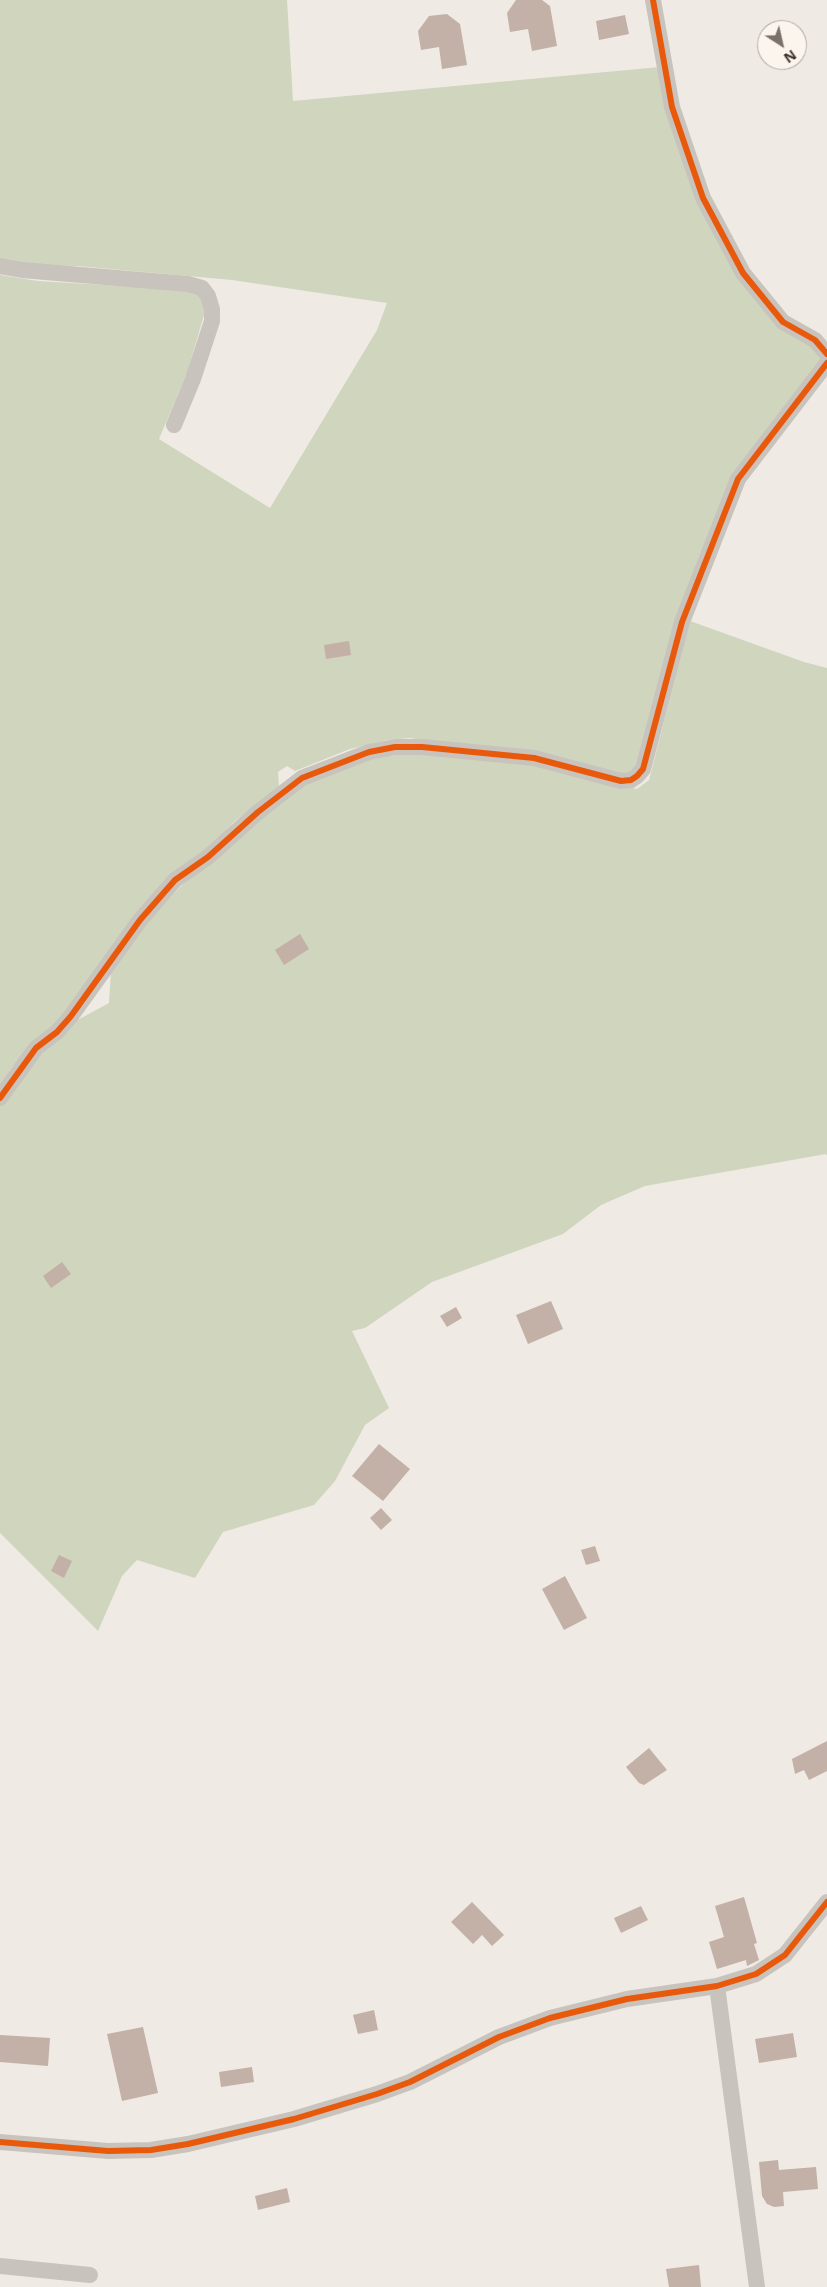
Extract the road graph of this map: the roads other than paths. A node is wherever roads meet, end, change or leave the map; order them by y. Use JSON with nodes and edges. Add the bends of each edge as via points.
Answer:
{"nodes":[{"id":1,"x":653,"y":0,"type":"edge"},
{"id":2,"x":0,"y":266,"type":"edge"},
{"id":3,"x":827,"y":354,"type":"edge"},
{"id":4,"x":827,"y":363,"type":"edge"},
{"id":5,"x":174,"y":425,"type":"dead end"},
{"id":6,"x":0,"y":1098,"type":"edge"},
{"id":7,"x":827,"y":1902,"type":"edge"},
{"id":8,"x":717,"y":1986,"type":"junction"},
{"id":9,"x":0,"y":2142,"type":"edge"},
{"id":10,"x":0,"y":2266,"type":"edge"},
{"id":11,"x":90,"y":2275,"type":"dead end"},
{"id":12,"x":758,"y":2287,"type":"edge"}],
"edges":[{"from":1,"to":3,"type":"street","via":[[672,106],[703,198],[743,273],[783,322],[815,340]]},
{"from":2,"to":5,"type":"street","via":[[202,288],[208,296],[212,320]]},
{"from":4,"to":6,"type":"street","via":[[738,479],[682,622],[643,769],[637,776],[621,781],[534,758],[413,747],[369,752],[302,778],[208,857],[175,880],[140,920],[71,1016],[36,1048]]},
{"from":7,"to":8,"type":"street","via":[[785,1955],[756,1974]]},
{"from":8,"to":9,"type":"street","via":[[627,1999],[521,2028],[410,2082],[377,2094],[188,2144],[131,2151]]},
{"from":8,"to":12,"type":"street"},
{"from":10,"to":11,"type":"street"}]}
